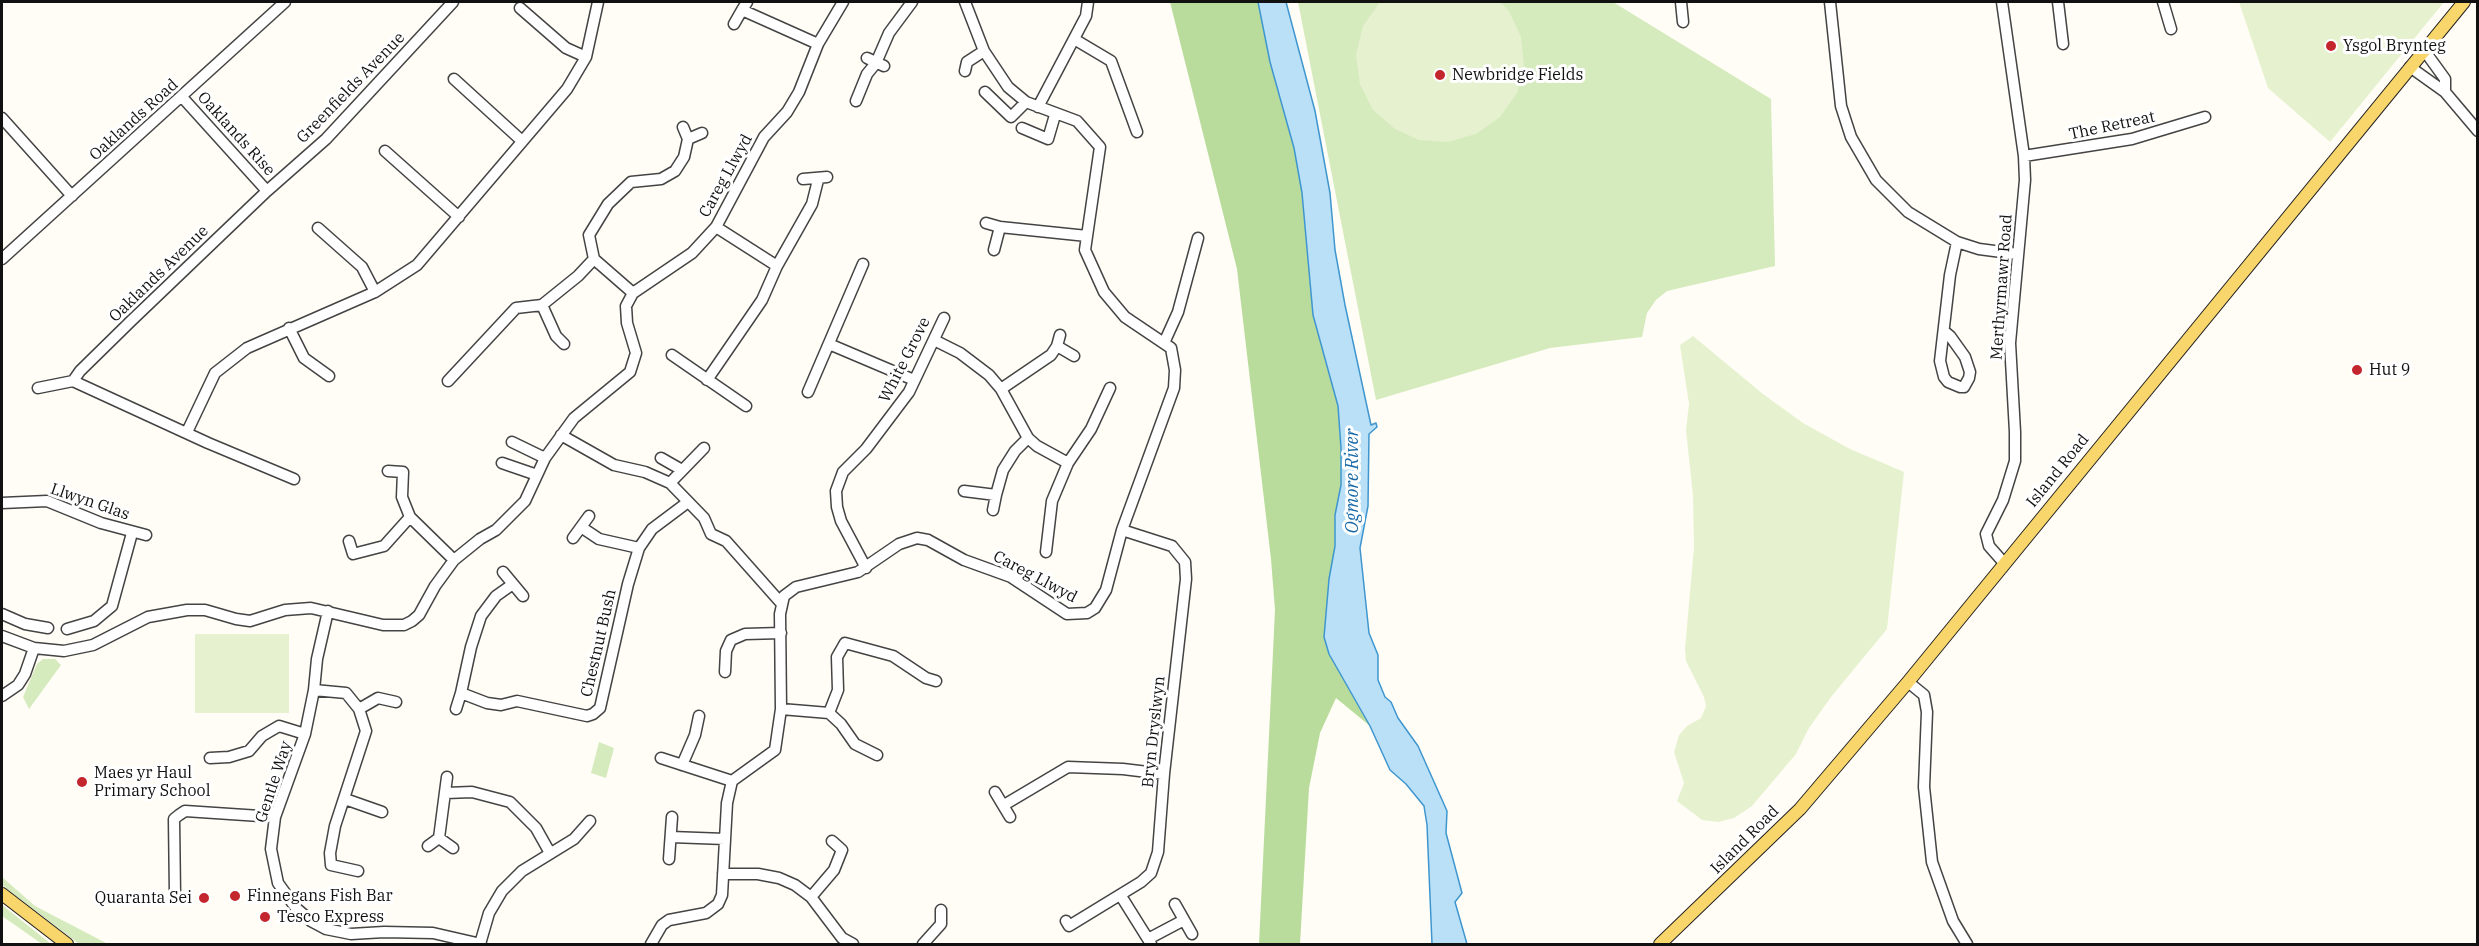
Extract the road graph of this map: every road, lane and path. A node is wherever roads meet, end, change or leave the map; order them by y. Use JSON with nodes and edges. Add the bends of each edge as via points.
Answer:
{"nodes":[{"id":1,"x":285,"y":2,"type":"edge"},
{"id":2,"x":453,"y":2,"type":"edge"},
{"id":3,"x":598,"y":2,"type":"edge"},
{"id":4,"x":843,"y":2,"type":"edge"},
{"id":5,"x":912,"y":2,"type":"edge"},
{"id":6,"x":965,"y":2,"type":"edge"},
{"id":7,"x":1088,"y":2,"type":"edge"},
{"id":8,"x":1681,"y":2,"type":"edge"},
{"id":9,"x":1830,"y":2,"type":"edge"},
{"id":10,"x":2002,"y":2,"type":"edge"},
{"id":11,"x":2058,"y":2,"type":"edge"},
{"id":12,"x":2163,"y":2,"type":"edge"},
{"id":13,"x":2464,"y":2,"type":"edge"},
{"id":14,"x":745,"y":6,"type":"edge"},
{"id":15,"x":520,"y":8,"type":"dead end"},
{"id":16,"x":1683,"y":22,"type":"dead end"},
{"id":17,"x":734,"y":24,"type":"dead end"},
{"id":18,"x":2171,"y":29,"type":"dead end"},
{"id":19,"x":1074,"y":39,"type":"junction"},
{"id":20,"x":818,"y":44,"type":"junction"},
{"id":21,"x":2063,"y":44,"type":"dead end"},
{"id":22,"x":2424,"y":50,"type":"junction"},
{"id":23,"x":984,"y":51,"type":"junction"},
{"id":24,"x":586,"y":57,"type":"junction"},
{"id":25,"x":2410,"y":67,"type":"junction"},
{"id":26,"x":965,"y":71,"type":"dead end"},
{"id":27,"x":454,"y":79,"type":"dead end"},
{"id":28,"x":986,"y":92,"type":"dead end"},
{"id":29,"x":2445,"y":92,"type":"junction"},
{"id":30,"x":183,"y":97,"type":"junction"},
{"id":31,"x":856,"y":101,"type":"dead end"},
{"id":32,"x":1026,"y":102,"type":"junction"},
{"id":33,"x":1038,"y":107,"type":"junction"},
{"id":34,"x":1055,"y":115,"type":"junction"},
{"id":35,"x":2205,"y":117,"type":"dead end"},
{"id":36,"x":2,"y":118,"type":"edge"},
{"id":37,"x":683,"y":127,"type":"dead end"},
{"id":38,"x":1022,"y":128,"type":"dead end"},
{"id":39,"x":2478,"y":131,"type":"edge"},
{"id":40,"x":1137,"y":132,"type":"dead end"},
{"id":41,"x":702,"y":133,"type":"dead end"},
{"id":42,"x":687,"y":139,"type":"junction"},
{"id":43,"x":522,"y":141,"type":"junction"},
{"id":44,"x":385,"y":151,"type":"dead end"},
{"id":45,"x":2024,"y":156,"type":"junction"},
{"id":46,"x":803,"y":179,"type":"dead end"},
{"id":47,"x":267,"y":191,"type":"junction"},
{"id":48,"x":72,"y":196,"type":"junction"},
{"id":49,"x":459,"y":217,"type":"junction"},
{"id":50,"x":986,"y":223,"type":"dead end"},
{"id":51,"x":716,"y":227,"type":"junction"},
{"id":52,"x":1000,"y":227,"type":"junction"},
{"id":53,"x":318,"y":228,"type":"dead end"},
{"id":54,"x":1087,"y":236,"type":"junction"},
{"id":55,"x":1198,"y":238,"type":"dead end"},
{"id":56,"x":1957,"y":242,"type":"junction"},
{"id":57,"x":994,"y":250,"type":"dead end"},
{"id":58,"x":2017,"y":254,"type":"junction"},
{"id":59,"x":2,"y":259,"type":"edge"},
{"id":60,"x":594,"y":259,"type":"junction"},
{"id":61,"x":863,"y":264,"type":"dead end"},
{"id":62,"x":777,"y":266,"type":"junction"},
{"id":63,"x":375,"y":292,"type":"junction"},
{"id":64,"x":633,"y":293,"type":"junction"},
{"id":65,"x":542,"y":305,"type":"junction"},
{"id":66,"x":944,"y":318,"type":"dead end"},
{"id":67,"x":289,"y":328,"type":"junction"},
{"id":68,"x":1944,"y":331,"type":"junction"},
{"id":69,"x":1060,"y":335,"type":"dead end"},
{"id":70,"x":934,"y":340,"type":"junction"},
{"id":71,"x":1164,"y":343,"type":"junction"},
{"id":72,"x":564,"y":344,"type":"dead end"},
{"id":73,"x":829,"y":344,"type":"junction"},
{"id":74,"x":1057,"y":346,"type":"junction"},
{"id":75,"x":672,"y":355,"type":"dead end"},
{"id":76,"x":1074,"y":356,"type":"dead end"},
{"id":77,"x":329,"y":376,"type":"dead end"},
{"id":78,"x":707,"y":380,"type":"junction"},
{"id":79,"x":914,"y":380,"type":"junction"},
{"id":80,"x":73,"y":381,"type":"junction"},
{"id":81,"x":448,"y":381,"type":"dead end"},
{"id":82,"x":38,"y":388,"type":"dead end"},
{"id":83,"x":1110,"y":388,"type":"dead end"},
{"id":84,"x":1001,"y":389,"type":"junction"},
{"id":85,"x":808,"y":392,"type":"dead end"},
{"id":86,"x":746,"y":406,"type":"dead end"},
{"id":87,"x":187,"y":432,"type":"junction"},
{"id":88,"x":561,"y":435,"type":"junction"},
{"id":89,"x":1028,"y":438,"type":"junction"},
{"id":90,"x":512,"y":442,"type":"dead end"},
{"id":91,"x":704,"y":448,"type":"dead end"},
{"id":92,"x":545,"y":458,"type":"junction"},
{"id":93,"x":661,"y":458,"type":"dead end"},
{"id":94,"x":502,"y":463,"type":"dead end"},
{"id":95,"x":1068,"y":463,"type":"junction"},
{"id":96,"x":682,"y":470,"type":"junction"},
{"id":97,"x":388,"y":471,"type":"dead end"},
{"id":98,"x":537,"y":475,"type":"junction"},
{"id":99,"x":294,"y":479,"type":"dead end"},
{"id":100,"x":670,"y":483,"type":"junction"},
{"id":101,"x":964,"y":491,"type":"dead end"},
{"id":102,"x":996,"y":495,"type":"junction"},
{"id":103,"x":688,"y":502,"type":"junction"},
{"id":104,"x":2,"y":503,"type":"edge"},
{"id":105,"x":993,"y":510,"type":"dead end"},
{"id":106,"x":589,"y":516,"type":"dead end"},
{"id":107,"x":410,"y":517,"type":"junction"},
{"id":108,"x":581,"y":527,"type":"junction"},
{"id":109,"x":1122,"y":530,"type":"junction"},
{"id":110,"x":132,"y":533,"type":"junction"},
{"id":111,"x":146,"y":535,"type":"dead end"},
{"id":112,"x":573,"y":538,"type":"dead end"},
{"id":113,"x":349,"y":541,"type":"dead end"},
{"id":114,"x":639,"y":548,"type":"junction"},
{"id":115,"x":1046,"y":552,"type":"dead end"},
{"id":116,"x":454,"y":561,"type":"junction"},
{"id":117,"x":2004,"y":563,"type":"junction"},
{"id":118,"x":866,"y":568,"type":"junction"},
{"id":119,"x":503,"y":572,"type":"dead end"},
{"id":120,"x":513,"y":584,"type":"junction"},
{"id":121,"x":524,"y":596,"type":"dead end"},
{"id":122,"x":781,"y":603,"type":"junction"},
{"id":123,"x":327,"y":611,"type":"junction"},
{"id":124,"x":6,"y":616,"type":"edge"},
{"id":125,"x":48,"y":628,"type":"dead end"},
{"id":126,"x":67,"y":629,"type":"dead end"},
{"id":127,"x":781,"y":633,"type":"junction"},
{"id":128,"x":2,"y":636,"type":"edge"},
{"id":129,"x":34,"y":648,"type":"junction"},
{"id":130,"x":725,"y":672,"type":"dead end"},
{"id":131,"x":936,"y":681,"type":"dead end"},
{"id":132,"x":1908,"y":682,"type":"junction"},
{"id":133,"x":314,"y":690,"type":"junction"},
{"id":134,"x":461,"y":693,"type":"junction"},
{"id":135,"x":2,"y":696,"type":"edge"},
{"id":136,"x":396,"y":702,"type":"dead end"},
{"id":137,"x":359,"y":708,"type":"junction"},
{"id":138,"x":456,"y":709,"type":"dead end"},
{"id":139,"x":781,"y":709,"type":"junction"},
{"id":140,"x":829,"y":713,"type":"junction"},
{"id":141,"x":699,"y":716,"type":"dead end"},
{"id":142,"x":305,"y":734,"type":"junction"},
{"id":143,"x":878,"y":755,"type":"dead end"},
{"id":144,"x":210,"y":758,"type":"dead end"},
{"id":145,"x":661,"y":758,"type":"dead end"},
{"id":146,"x":682,"y":765,"type":"junction"},
{"id":147,"x":1164,"y":774,"type":"junction"},
{"id":148,"x":447,"y":777,"type":"dead end"},
{"id":149,"x":732,"y":781,"type":"junction"},
{"id":150,"x":995,"y":792,"type":"dead end"},
{"id":151,"x":446,"y":793,"type":"junction"},
{"id":152,"x":345,"y":799,"type":"junction"},
{"id":153,"x":1004,"y":805,"type":"junction"},
{"id":154,"x":382,"y":812,"type":"dead end"},
{"id":155,"x":275,"y":817,"type":"junction"},
{"id":156,"x":672,"y":817,"type":"dead end"},
{"id":157,"x":1010,"y":817,"type":"dead end"},
{"id":158,"x":590,"y":821,"type":"dead end"},
{"id":159,"x":671,"y":837,"type":"junction"},
{"id":160,"x":440,"y":838,"type":"junction"},
{"id":161,"x":725,"y":839,"type":"junction"},
{"id":162,"x":832,"y":841,"type":"dead end"},
{"id":163,"x":428,"y":846,"type":"dead end"},
{"id":164,"x":453,"y":848,"type":"dead end"},
{"id":165,"x":550,"y":854,"type":"junction"},
{"id":166,"x":669,"y":859,"type":"dead end"},
{"id":167,"x":358,"y":871,"type":"dead end"},
{"id":168,"x":723,"y":874,"type":"junction"},
{"id":169,"x":2,"y":894,"type":"edge"},
{"id":170,"x":175,"y":895,"type":"dead end"},
{"id":171,"x":1121,"y":896,"type":"junction"},
{"id":172,"x":811,"y":897,"type":"junction"},
{"id":173,"x":1175,"y":904,"type":"dead end"},
{"id":174,"x":941,"y":910,"type":"dead end"},
{"id":175,"x":1184,"y":920,"type":"junction"},
{"id":176,"x":1069,"y":927,"type":"dead end"},
{"id":177,"x":1192,"y":934,"type":"dead end"},
{"id":178,"x":839,"y":941,"type":"edge"},
{"id":179,"x":1149,"y":942,"type":"edge"},
{"id":180,"x":480,"y":944,"type":"edge"},
{"id":181,"x":68,"y":945,"type":"edge"},
{"id":182,"x":651,"y":945,"type":"edge"},
{"id":183,"x":853,"y":945,"type":"edge"},
{"id":184,"x":923,"y":945,"type":"edge"},
{"id":185,"x":1660,"y":945,"type":"edge"},
{"id":186,"x":1967,"y":945,"type":"edge"}],
"edges":[{"from":1,"to":30,"type":"street","name":"Oaklands Road"},
{"from":2,"to":47,"type":"street","name":"Greenfields Avenue","via":[[326,139]]},
{"from":3,"to":24,"type":"street"},
{"from":4,"to":20,"type":"street","name":"Careg Llwyd"},
{"from":5,"to":31,"type":"street","via":[[889,33]]},
{"from":6,"to":23,"type":"street"},
{"from":7,"to":19,"type":"street","via":[[1086,16]]},
{"from":8,"to":16,"type":"street"},
{"from":9,"to":56,"type":"street","via":[[1841,106],[1858,152],[1898,204]]},
{"from":10,"to":45,"type":"street","name":"Merthyrmawr Road"},
{"from":11,"to":21,"type":"street"},
{"from":12,"to":18,"type":"street"},
{"from":13,"to":22,"type":"main road","name":"Island Road"},
{"from":14,"to":17,"type":"street"},
{"from":14,"to":20,"type":"street"},
{"from":15,"to":24,"type":"street","via":[[566,48]]},
{"from":19,"to":33,"type":"street"},
{"from":19,"to":40,"type":"street","via":[[1112,61]]},
{"from":20,"to":51,"type":"street","name":"Careg Llwyd","via":[[799,92],[764,138]]},
{"from":22,"to":25,"type":"main road","name":"Island Road"},
{"from":22,"to":29,"type":"street","via":[[2445,79]]},
{"from":23,"to":26,"type":"street","via":[[967,62]]},
{"from":23,"to":32,"type":"street","via":[[1008,87]]},
{"from":24,"to":43,"type":"street","via":[[567,89]]},
{"from":25,"to":29,"type":"street"},
{"from":25,"to":117,"type":"main road","name":"Island Road"},
{"from":27,"to":43,"type":"street"},
{"from":28,"to":32,"type":"street","via":[[1011,117]]},
{"from":29,"to":39,"type":"street"},
{"from":30,"to":47,"type":"street","name":"Oaklands Rise"},
{"from":30,"to":48,"type":"street","name":"Oaklands Road"},
{"from":32,"to":33,"type":"street"},
{"from":33,"to":34,"type":"street"},
{"from":34,"to":38,"type":"street","via":[[1048,139]]},
{"from":34,"to":54,"type":"street","via":[[1077,121],[1100,147]]},
{"from":35,"to":45,"type":"street","name":"The Retreat","via":[[2132,139]]},
{"from":36,"to":48,"type":"street"},
{"from":37,"to":42,"type":"street"},
{"from":41,"to":42,"type":"street"},
{"from":42,"to":60,"type":"street","via":[[684,157],[675,171],[661,179],[631,182],[608,204],[589,235]]},
{"from":43,"to":49,"type":"street"},
{"from":44,"to":49,"type":"street"},
{"from":45,"to":58,"type":"street","name":"Merthyrmawr Road"},
{"from":46,"to":62,"type":"street","via":[[823,179]]},
{"from":47,"to":80,"type":"street","name":"Oaklands Avenue"},
{"from":48,"to":59,"type":"street","name":"Oaklands Road"},
{"from":49,"to":63,"type":"street","via":[[417,265]]},
{"from":50,"to":52,"type":"street"},
{"from":51,"to":62,"type":"street"},
{"from":51,"to":64,"type":"street","name":"Careg Llwyd","via":[[692,253]]},
{"from":52,"to":54,"type":"street"},
{"from":52,"to":57,"type":"street"},
{"from":53,"to":63,"type":"street","via":[[362,267]]},
{"from":54,"to":71,"type":"street","via":[[1085,250],[1104,292],[1125,317]]},
{"from":55,"to":71,"type":"street","via":[[1178,312]]},
{"from":56,"to":58,"type":"street"},
{"from":56,"to":68,"type":"street"},
{"from":58,"to":117,"type":"street","name":"Merthyrmawr Road","via":[[2010,343],[2015,461],[2003,500],[1986,534],[1989,546]]},
{"from":60,"to":64,"type":"street"},
{"from":60,"to":65,"type":"street"},
{"from":61,"to":73,"type":"street"},
{"from":62,"to":78,"type":"street","via":[[762,300]]},
{"from":63,"to":67,"type":"street"},
{"from":64,"to":88,"type":"street","via":[[626,306],[636,354],[630,372],[584,409]]},
{"from":65,"to":72,"type":"street","via":[[556,336]]},
{"from":65,"to":81,"type":"street","via":[[516,308]]},
{"from":66,"to":70,"type":"street","name":"White Grove"},
{"from":67,"to":77,"type":"street","via":[[304,358]]},
{"from":67,"to":87,"type":"street","via":[[247,348],[215,373]]},
{"from":68,"to":68,"type":"street","via":[[1940,361],[1944,377],[1953,385],[1965,387],[1970,372],[1965,357]]},
{"from":69,"to":74,"type":"street"},
{"from":70,"to":79,"type":"street","name":"White Grove"},
{"from":70,"to":84,"type":"street","via":[[974,363]]},
{"from":71,"to":109,"type":"street","name":"Careg Llwyd","via":[[1173,356],[1174,388]]},
{"from":73,"to":79,"type":"street"},
{"from":73,"to":85,"type":"street"},
{"from":74,"to":76,"type":"street"},
{"from":74,"to":84,"type":"street","via":[[1051,355]]},
{"from":75,"to":78,"type":"street"},
{"from":78,"to":86,"type":"street"},
{"from":79,"to":118,"type":"street","name":"White Grove","via":[[891,418],[843,472],[836,491],[841,521]]},
{"from":80,"to":82,"type":"street"},
{"from":80,"to":87,"type":"street"},
{"from":83,"to":95,"type":"street","via":[[1091,429]]},
{"from":84,"to":89,"type":"street"},
{"from":87,"to":99,"type":"street"},
{"from":88,"to":92,"type":"street"},
{"from":88,"to":100,"type":"street","via":[[614,465]]},
{"from":89,"to":95,"type":"street"},
{"from":89,"to":102,"type":"street","via":[[1003,470]]},
{"from":90,"to":92,"type":"street"},
{"from":91,"to":96,"type":"street"},
{"from":92,"to":98,"type":"street"},
{"from":93,"to":96,"type":"street"},
{"from":94,"to":98,"type":"street"},
{"from":95,"to":115,"type":"street","via":[[1052,501]]},
{"from":96,"to":100,"type":"street"},
{"from":97,"to":107,"type":"street","via":[[403,472],[402,497]]},
{"from":98,"to":116,"type":"street","via":[[525,501],[510,517]]},
{"from":100,"to":103,"type":"street"},
{"from":101,"to":102,"type":"street"},
{"from":102,"to":105,"type":"street"},
{"from":103,"to":114,"type":"street","name":"Chestnut Bush","via":[[652,529]]},
{"from":103,"to":122,"type":"street","via":[[704,518],[711,534],[726,541]]},
{"from":104,"to":110,"type":"street","name":"Llwyn Glas","via":[[47,501]]},
{"from":106,"to":108,"type":"street"},
{"from":107,"to":113,"type":"street","via":[[384,546],[353,554]]},
{"from":107,"to":116,"type":"street"},
{"from":108,"to":112,"type":"street"},
{"from":108,"to":114,"type":"street","via":[[599,538]]},
{"from":109,"to":118,"type":"street","name":"Careg Llwyd","via":[[1102,599],[1095,608],[1075,615],[1059,610],[1011,577],[964,560],[928,540],[908,540]]},
{"from":109,"to":147,"type":"street","name":"Bryn Dryslwyn","via":[[1172,546],[1185,562]]},
{"from":110,"to":111,"type":"street","name":"Llwyn Glas"},
{"from":110,"to":126,"type":"street","name":"Llwyn Glas","via":[[112,606],[87,625]]},
{"from":114,"to":134,"type":"street","name":"Chestnut Bush","via":[[600,708],[593,714],[517,701],[487,703]]},
{"from":116,"to":123,"type":"street","via":[[419,615],[404,625],[383,625]]},
{"from":117,"to":132,"type":"main road","name":"Island Road"},
{"from":118,"to":122,"type":"street","name":"Careg Llwyd","via":[[842,578],[796,587]]},
{"from":119,"to":120,"type":"street"},
{"from":120,"to":121,"type":"street"},
{"from":120,"to":134,"type":"street","via":[[496,596],[481,616]]},
{"from":122,"to":127,"type":"street"},
{"from":123,"to":129,"type":"street","via":[[300,607],[243,621],[206,610],[174,611],[141,620],[93,645],[64,651]]},
{"from":123,"to":133,"type":"street","name":"Gentle Way"},
{"from":124,"to":125,"type":"street"},
{"from":124,"to":128,"type":"street"},
{"from":127,"to":130,"type":"street","via":[[746,634],[731,640]]},
{"from":127,"to":139,"type":"street"},
{"from":128,"to":129,"type":"street"},
{"from":129,"to":135,"type":"street","via":[[18,685]]},
{"from":131,"to":140,"type":"street","via":[[893,656],[845,643],[837,657],[838,690]]},
{"from":132,"to":185,"type":"main road","name":"Island Road","via":[[1800,809]]},
{"from":132,"to":186,"type":"street","via":[[1924,695],[1927,712],[1924,787],[1932,862],[1953,921]]},
{"from":133,"to":137,"type":"street","via":[[346,693]]},
{"from":133,"to":142,"type":"street","name":"Gentle Way"},
{"from":134,"to":138,"type":"street"},
{"from":136,"to":137,"type":"street","via":[[378,698]]},
{"from":137,"to":152,"type":"street","via":[[366,731]]},
{"from":139,"to":140,"type":"street"},
{"from":139,"to":149,"type":"street","via":[[775,750]]},
{"from":140,"to":143,"type":"street","via":[[855,744]]},
{"from":141,"to":146,"type":"street"},
{"from":142,"to":144,"type":"street","via":[[279,726],[262,736],[249,752]]},
{"from":142,"to":155,"type":"street","name":"Gentle Way"},
{"from":145,"to":146,"type":"street"},
{"from":146,"to":149,"type":"street"},
{"from":147,"to":153,"type":"street","via":[[1068,767]]},
{"from":147,"to":171,"type":"street","name":"Bryn Dryslwyn","via":[[1158,852],[1151,873]]},
{"from":148,"to":151,"type":"street"},
{"from":149,"to":161,"type":"street"},
{"from":150,"to":153,"type":"street"},
{"from":151,"to":160,"type":"street"},
{"from":151,"to":165,"type":"street","via":[[472,792],[510,802],[536,828]]},
{"from":152,"to":154,"type":"street"},
{"from":152,"to":167,"type":"street","via":[[335,826],[331,865]]},
{"from":153,"to":157,"type":"street"},
{"from":155,"to":170,"type":"street","via":[[185,811],[179,814],[174,819]]},
{"from":155,"to":180,"type":"street","name":"Gentle Way","via":[[271,849],[278,883],[311,921],[351,934],[433,933]]},
{"from":156,"to":159,"type":"street"},
{"from":158,"to":165,"type":"street","via":[[574,839]]},
{"from":159,"to":161,"type":"street"},
{"from":159,"to":166,"type":"street"},
{"from":160,"to":163,"type":"street"},
{"from":160,"to":164,"type":"street"},
{"from":161,"to":168,"type":"street"},
{"from":162,"to":172,"type":"street","via":[[842,850],[834,870]]},
{"from":165,"to":180,"type":"street","via":[[522,871],[502,891],[489,913]]},
{"from":168,"to":172,"type":"street","via":[[779,878]]},
{"from":168,"to":182,"type":"street","via":[[722,895],[712,910],[669,920],[657,930]]},
{"from":169,"to":181,"type":"main road"},
{"from":171,"to":176,"type":"street","name":"Bryn Dryslwyn"},
{"from":171,"to":179,"type":"street"},
{"from":172,"to":178,"type":"street"},
{"from":173,"to":175,"type":"street"},
{"from":174,"to":184,"type":"street","via":[[941,924]]},
{"from":175,"to":177,"type":"street"},
{"from":175,"to":179,"type":"street"},
{"from":178,"to":183,"type":"street"}]}
